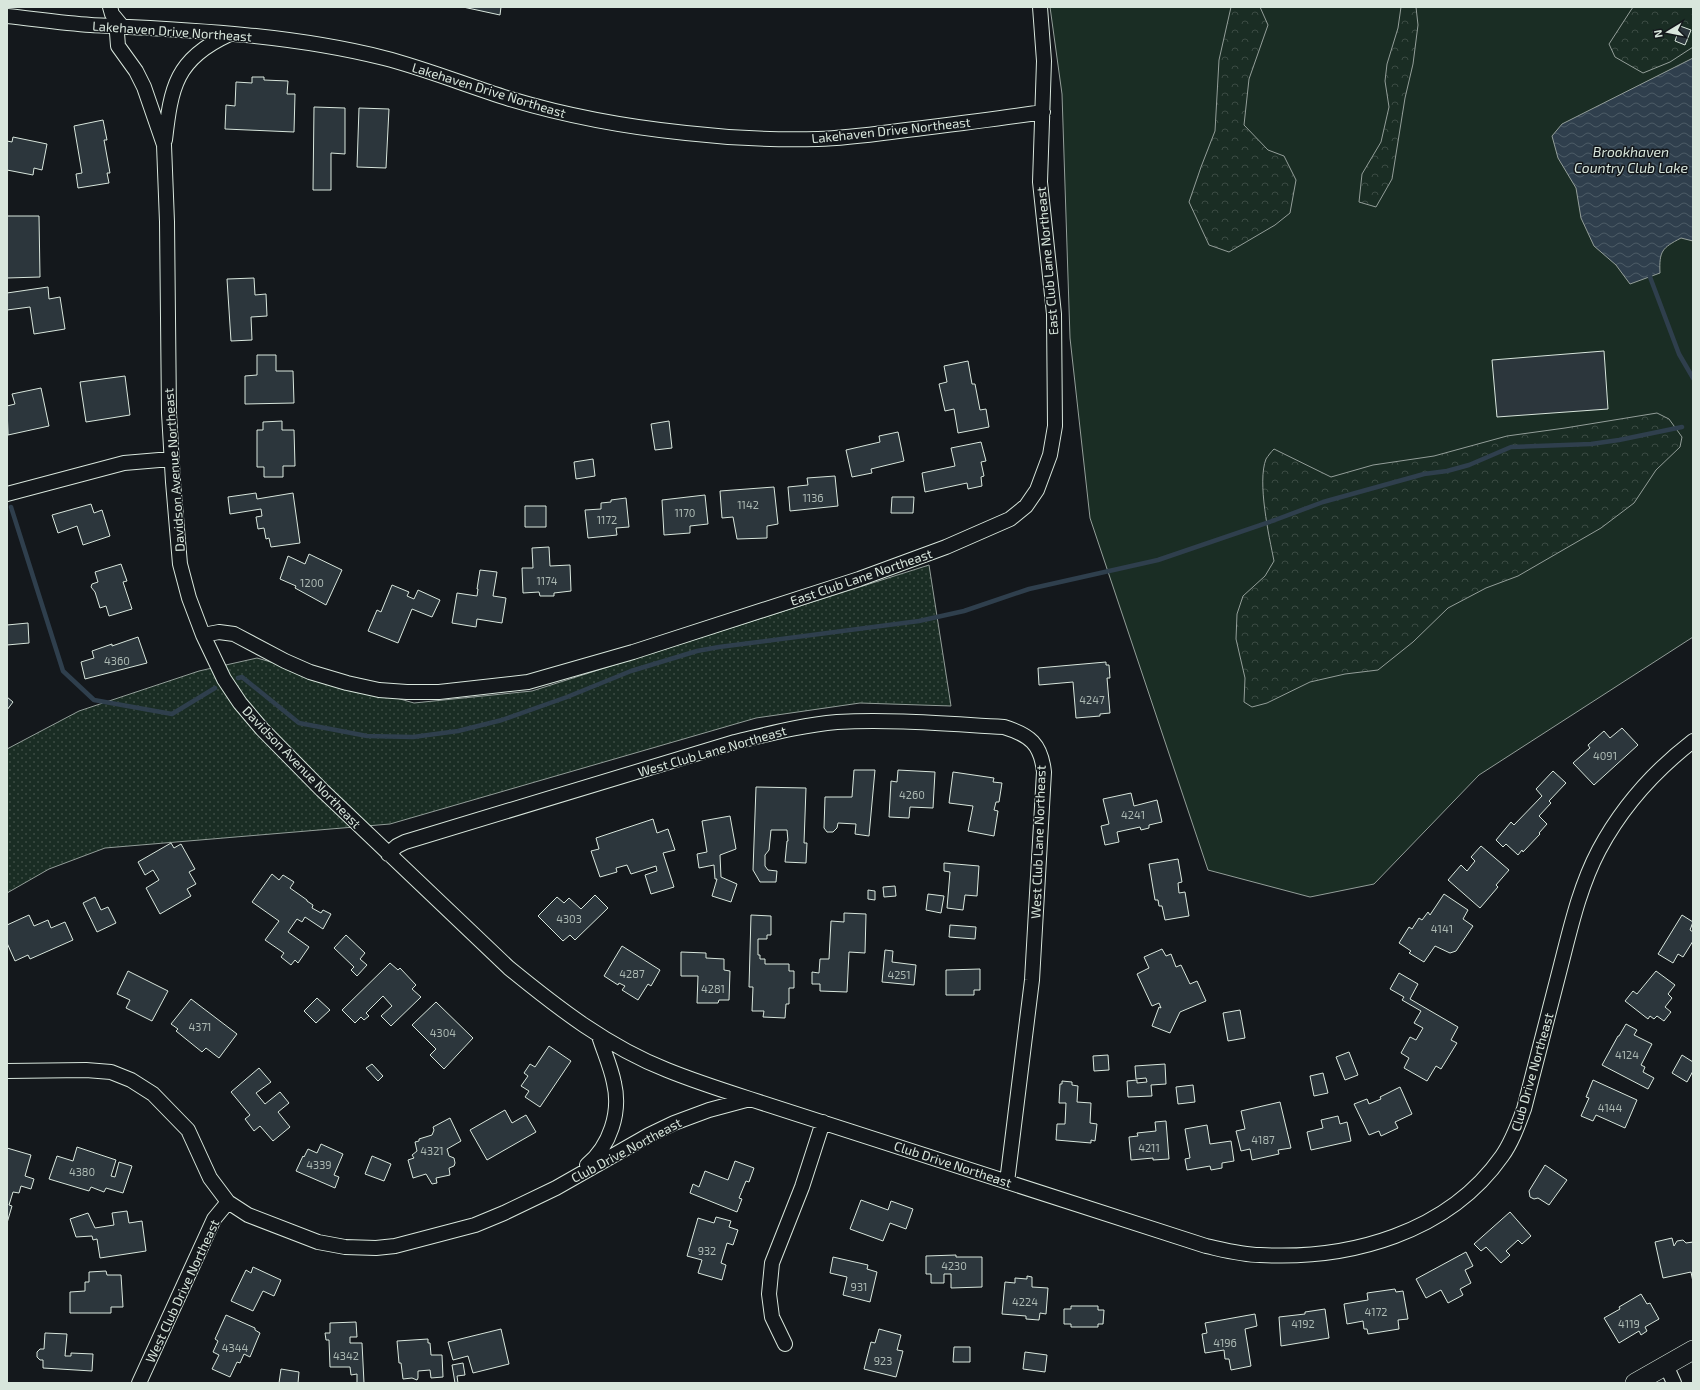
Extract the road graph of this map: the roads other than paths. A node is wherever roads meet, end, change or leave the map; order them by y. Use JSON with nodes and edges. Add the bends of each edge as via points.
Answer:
{"nodes":[{"id":1,"x":110,"y":7,"type":"edge"},
{"id":2,"x":1040,"y":7,"type":"edge"},
{"id":3,"x":7,"y":16,"type":"edge"},
{"id":4,"x":90,"y":25,"type":"junction"},
{"id":5,"x":121,"y":26,"type":"junction"},
{"id":6,"x":230,"y":34,"type":"junction"},
{"id":7,"x":118,"y":46,"type":"junction"},
{"id":8,"x":1043,"y":112,"type":"junction"},
{"id":9,"x":164,"y":145,"type":"junction"},
{"id":10,"x":171,"y":459,"type":"junction"},
{"id":11,"x":7,"y":494,"type":"edge"},
{"id":12,"x":203,"y":635,"type":"junction"},
{"id":13,"x":1693,"y":741,"type":"edge"},
{"id":14,"x":388,"y":854,"type":"junction"},
{"id":15,"x":600,"y":1036,"type":"junction"},
{"id":16,"x":7,"y":1071,"type":"edge"},
{"id":17,"x":750,"y":1099,"type":"junction"},
{"id":18,"x":823,"y":1122,"type":"junction"},
{"id":19,"x":574,"y":1177,"type":"junction"},
{"id":20,"x":1007,"y":1182,"type":"junction"},
{"id":21,"x":228,"y":1202,"type":"junction"},
{"id":22,"x":785,"y":1344,"type":"dead end"},
{"id":23,"x":1693,"y":1350,"type":"edge"},
{"id":24,"x":1666,"y":1365,"type":"junction"},
{"id":25,"x":139,"y":1383,"type":"edge"},
{"id":26,"x":1635,"y":1383,"type":"edge"},
{"id":27,"x":1674,"y":1383,"type":"edge"}],
"edges":[{"from":1,"to":5,"type":"street"},
{"from":2,"to":8,"type":"street","name":"East Club Lane Northeast","via":[[1044,61]]},
{"from":3,"to":4,"type":"street","name":"Lakehaven Drive Northeast"},
{"from":4,"to":5,"type":"street","name":"Lakehaven Drive Northeast"},
{"from":4,"to":7,"type":"street","name":"Davidson Avenue Northeast"},
{"from":5,"to":6,"type":"street","name":"Lakehaven Drive Northeast"},
{"from":5,"to":7,"type":"street","via":[[116,33]]},
{"from":6,"to":8,"type":"street","name":"Lakehaven Drive Northeast","via":[[298,42],[385,58],[477,89],[551,110],[617,124],[687,133],[818,139]]},
{"from":6,"to":9,"type":"street","name":"Davidson Avenue Northeast","via":[[210,43],[197,53],[184,69],[170,102]]},
{"from":7,"to":9,"type":"street","name":"Davidson Avenue Northeast","via":[[144,87]]},
{"from":8,"to":12,"type":"street","name":"East Club Lane Northeast","via":[[1040,182],[1054,314],[1055,426],[1050,455],[1037,490],[1026,506],[1010,519],[946,547],[852,581],[633,652],[528,682],[439,692],[379,690],[310,672],[234,634],[219,632]]},
{"from":9,"to":10,"type":"street","name":"Davidson Avenue Northeast"},
{"from":10,"to":11,"type":"street","via":[[124,463]]},
{"from":10,"to":12,"type":"street","name":"Davidson Avenue Northeast","via":[[180,564]]},
{"from":12,"to":14,"type":"street","name":"Davidson Avenue Northeast","via":[[224,679],[240,703],[318,787]]},
{"from":13,"to":20,"type":"street","name":"Club Drive Northeast","via":[[1668,760],[1648,780],[1626,807],[1598,851],[1578,899],[1524,1109],[1515,1134],[1488,1174],[1438,1216],[1406,1233],[1371,1244],[1308,1255],[1259,1256],[1206,1246]]},
{"from":14,"to":15,"type":"street","name":"Davidson Avenue Northeast","via":[[542,996]]},
{"from":14,"to":20,"type":"street","name":"West Club Lane Northeast","via":[[405,842],[735,742],[784,730],[835,722],[887,720],[1004,727],[1020,732],[1037,748],[1044,772],[1032,980]]},
{"from":15,"to":17,"type":"street","name":"Davidson Avenue Northeast","via":[[667,1070]]},
{"from":15,"to":19,"type":"street","via":[[615,1084],[615,1116],[600,1150]]},
{"from":16,"to":21,"type":"street","name":"Club Drive Northeast","via":[[86,1070],[112,1072],[131,1080],[154,1094],[188,1130],[210,1178]]},
{"from":17,"to":18,"type":"street","name":"Club Drive Northeast"},
{"from":17,"to":19,"type":"street","name":"Club Drive Northeast","via":[[674,1123]]},
{"from":18,"to":20,"type":"street","name":"Club Drive Northeast"},
{"from":18,"to":22,"type":"street","via":[[802,1187],[772,1263],[769,1294],[772,1317]]},
{"from":19,"to":21,"type":"street","name":"Club Drive Northeast","via":[[475,1225],[395,1246],[376,1248],[345,1248],[318,1242],[248,1215]]},
{"from":21,"to":25,"type":"street","name":"West Club Drive Northeast","via":[[214,1219]]},
{"from":23,"to":24,"type":"main road"},
{"from":24,"to":26,"type":"main road"},
{"from":24,"to":27,"type":"street"}]}
